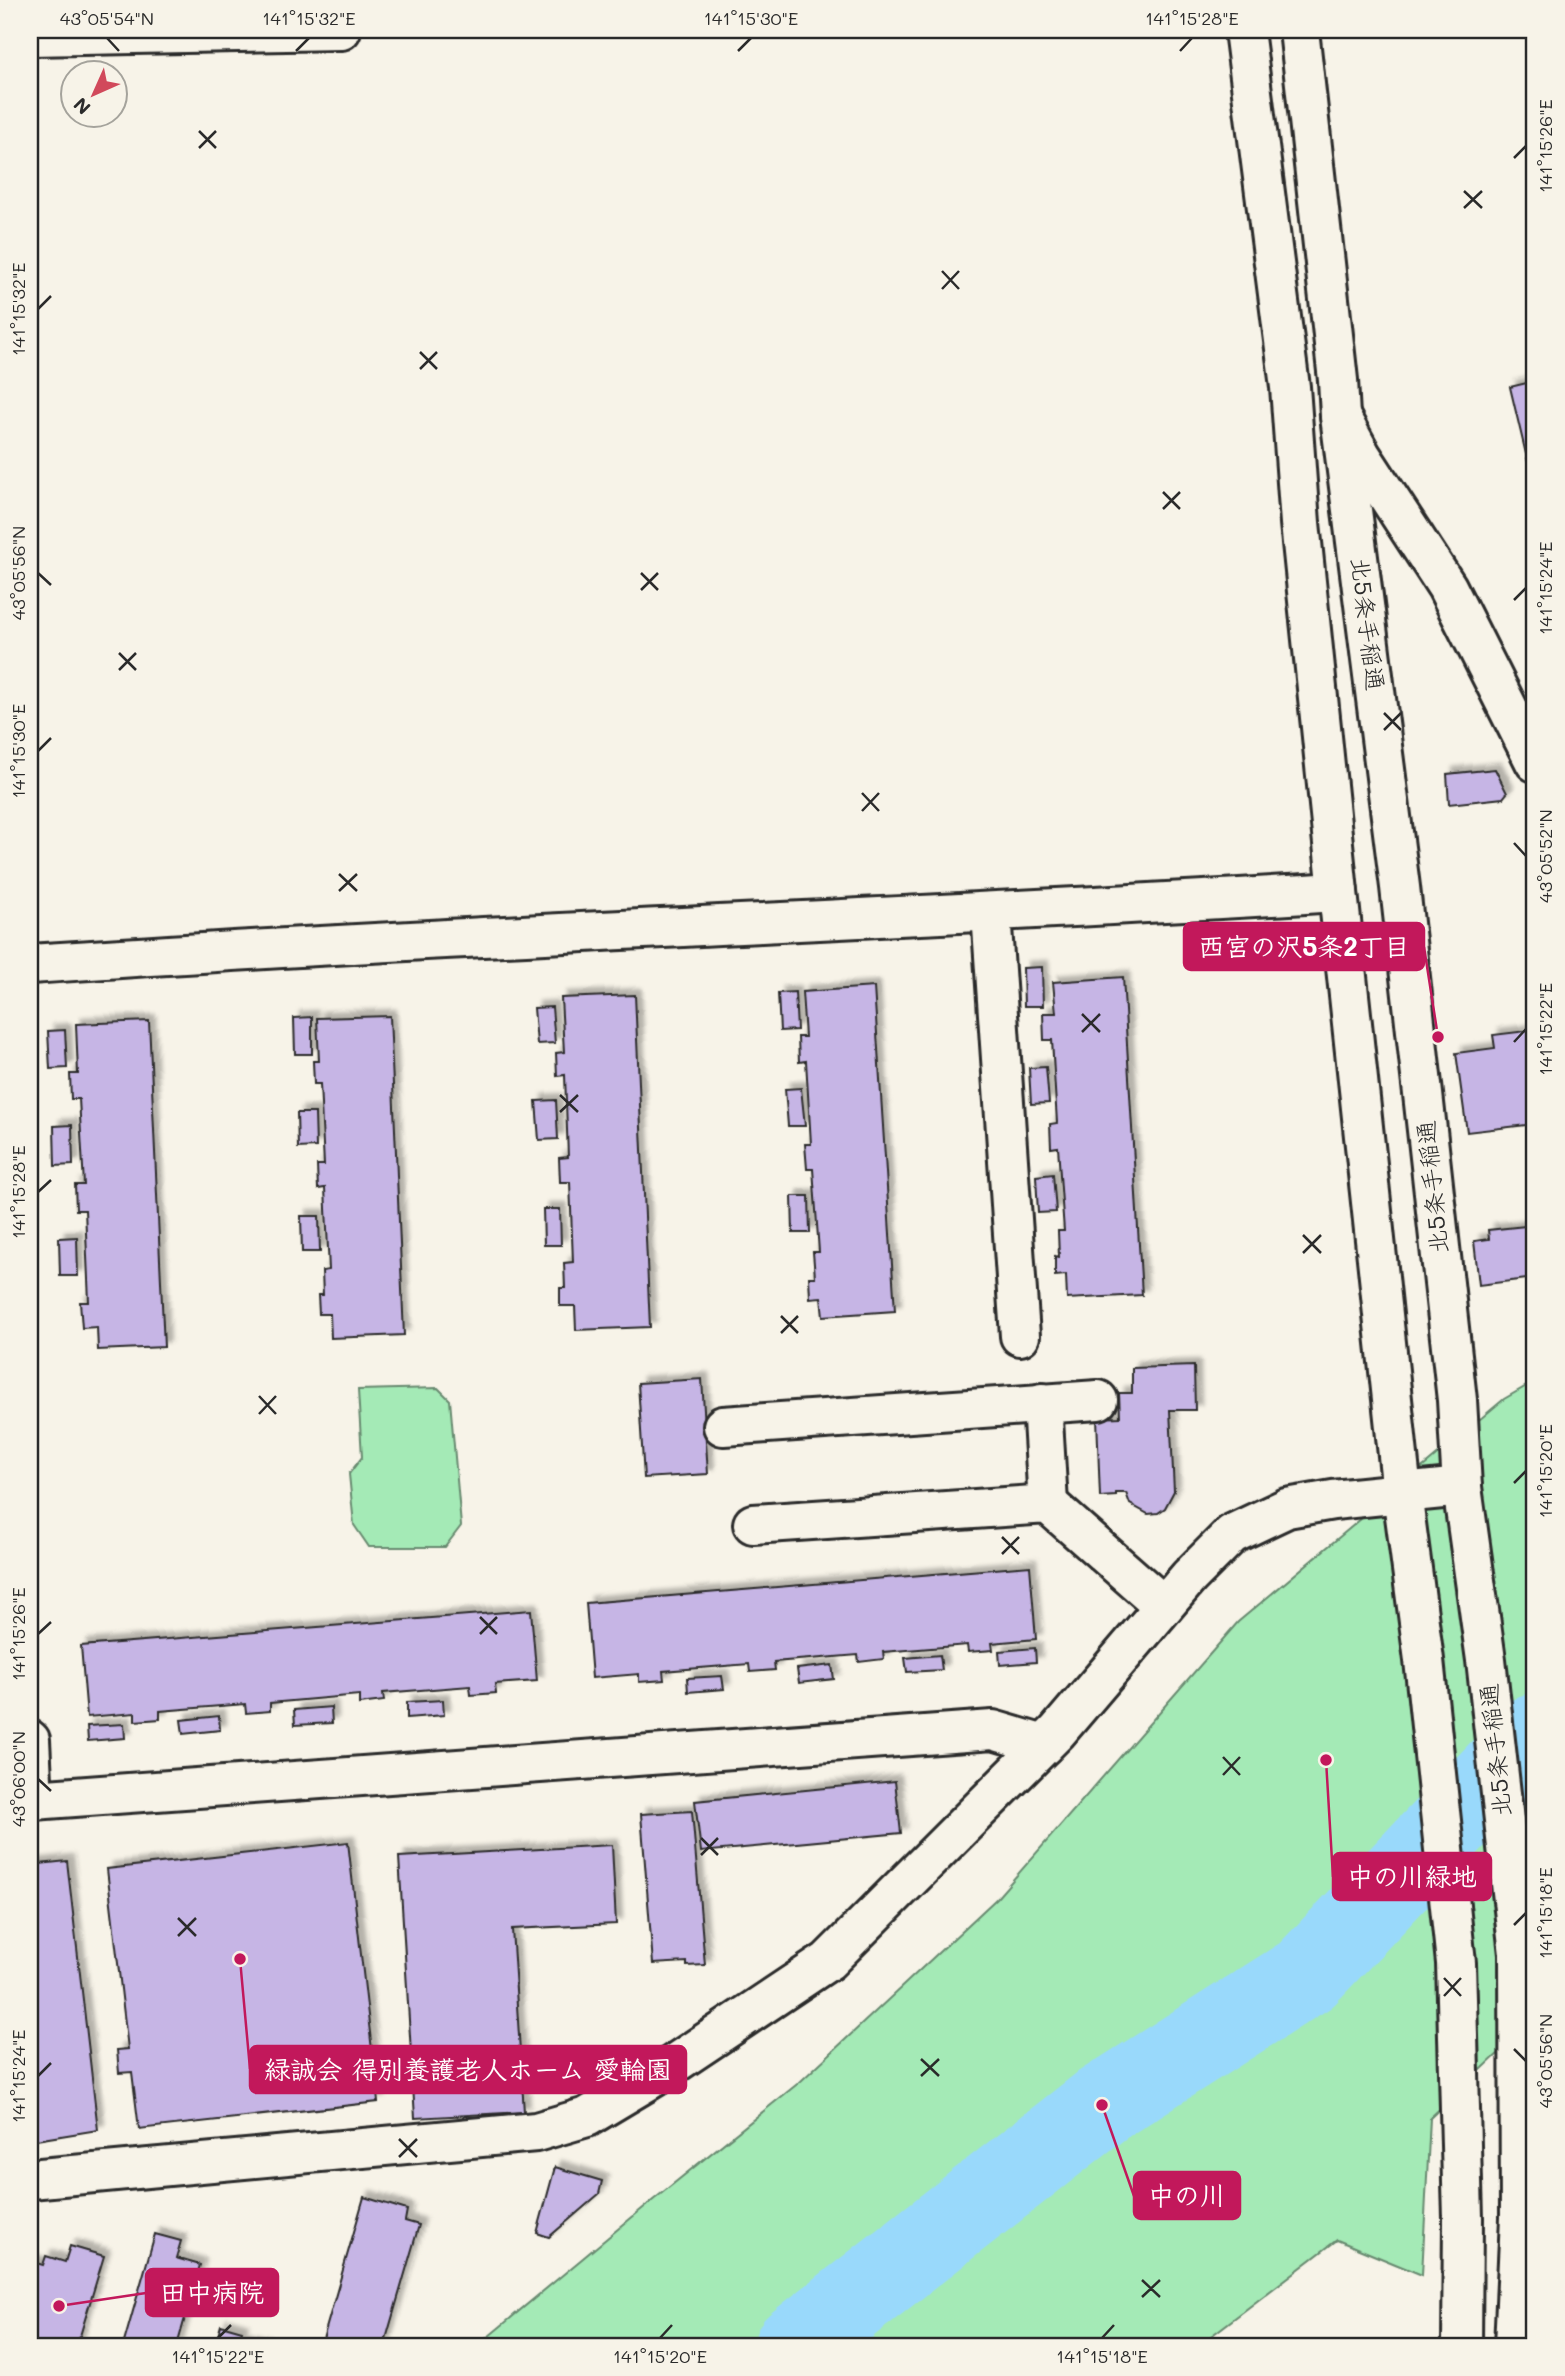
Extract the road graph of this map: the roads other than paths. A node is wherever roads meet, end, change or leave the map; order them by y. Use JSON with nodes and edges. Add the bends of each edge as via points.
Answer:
{"nodes":[{"id":1,"x":341,"y":30,"type":"edge"},
{"id":2,"x":1244,"y":30,"type":"edge"},
{"id":3,"x":1298,"y":30,"type":"edge"},
{"id":4,"x":30,"y":36,"type":"edge"},
{"id":5,"x":1340,"y":416,"type":"junction"},
{"id":6,"x":1535,"y":762,"type":"edge"},
{"id":7,"x":1338,"y":892,"type":"junction"},
{"id":8,"x":991,"y":912,"type":"junction"},
{"id":9,"x":30,"y":964,"type":"edge"},
{"id":10,"x":1020,"y":1336,"type":"dead end"},
{"id":11,"x":1098,"y":1400,"type":"dead end"},
{"id":12,"x":1042,"y":1403,"type":"junction"},
{"id":13,"x":723,"y":1426,"type":"dead end"},
{"id":14,"x":1462,"y":1487,"type":"junction"},
{"id":15,"x":1402,"y":1493,"type":"junction"},
{"id":16,"x":1048,"y":1504,"type":"junction"},
{"id":17,"x":753,"y":1524,"type":"dead end"},
{"id":18,"x":1164,"y":1606,"type":"junction"},
{"id":19,"x":30,"y":1740,"type":"edge"},
{"id":20,"x":1044,"y":1745,"type":"junction"},
{"id":21,"x":31,"y":1801,"type":"edge"},
{"id":22,"x":30,"y":2179,"type":"edge"},
{"id":23,"x":1462,"y":2346,"type":"edge"},
{"id":24,"x":1514,"y":2346,"type":"edge"}],
"edges":[{"from":1,"to":4,"type":"main road"},
{"from":2,"to":7,"type":"main road","via":[[1290,387]]},
{"from":3,"to":5,"type":"main road","name":"北5条手稲通"},
{"from":5,"to":6,"type":"main road","via":[[1447,587]]},
{"from":5,"to":14,"type":"main road","name":"北5条手稲通","via":[[1401,900],[1457,1400]]},
{"from":7,"to":8,"type":"main road"},
{"from":7,"to":15,"type":"main road"},
{"from":8,"to":9,"type":"main road"},
{"from":8,"to":10,"type":"main road"},
{"from":11,"to":12,"type":"main road"},
{"from":12,"to":13,"type":"main road"},
{"from":12,"to":16,"type":"main road"},
{"from":14,"to":15,"type":"main road"},
{"from":14,"to":24,"type":"main road","name":"北5条手稲通","via":[[1519,1954],[1520,2218]]},
{"from":15,"to":18,"type":"main road","via":[[1287,1508],[1232,1534]]},
{"from":15,"to":23,"type":"main road","via":[[1456,1964]]},
{"from":16,"to":17,"type":"main road"},
{"from":16,"to":18,"type":"main road"},
{"from":18,"to":20,"type":"main road"},
{"from":19,"to":21,"type":"main road"},
{"from":20,"to":21,"type":"main road","via":[[993,1730]]},
{"from":20,"to":22,"type":"main road","via":[[828,1961],[587,2117],[536,2132]]}]}
